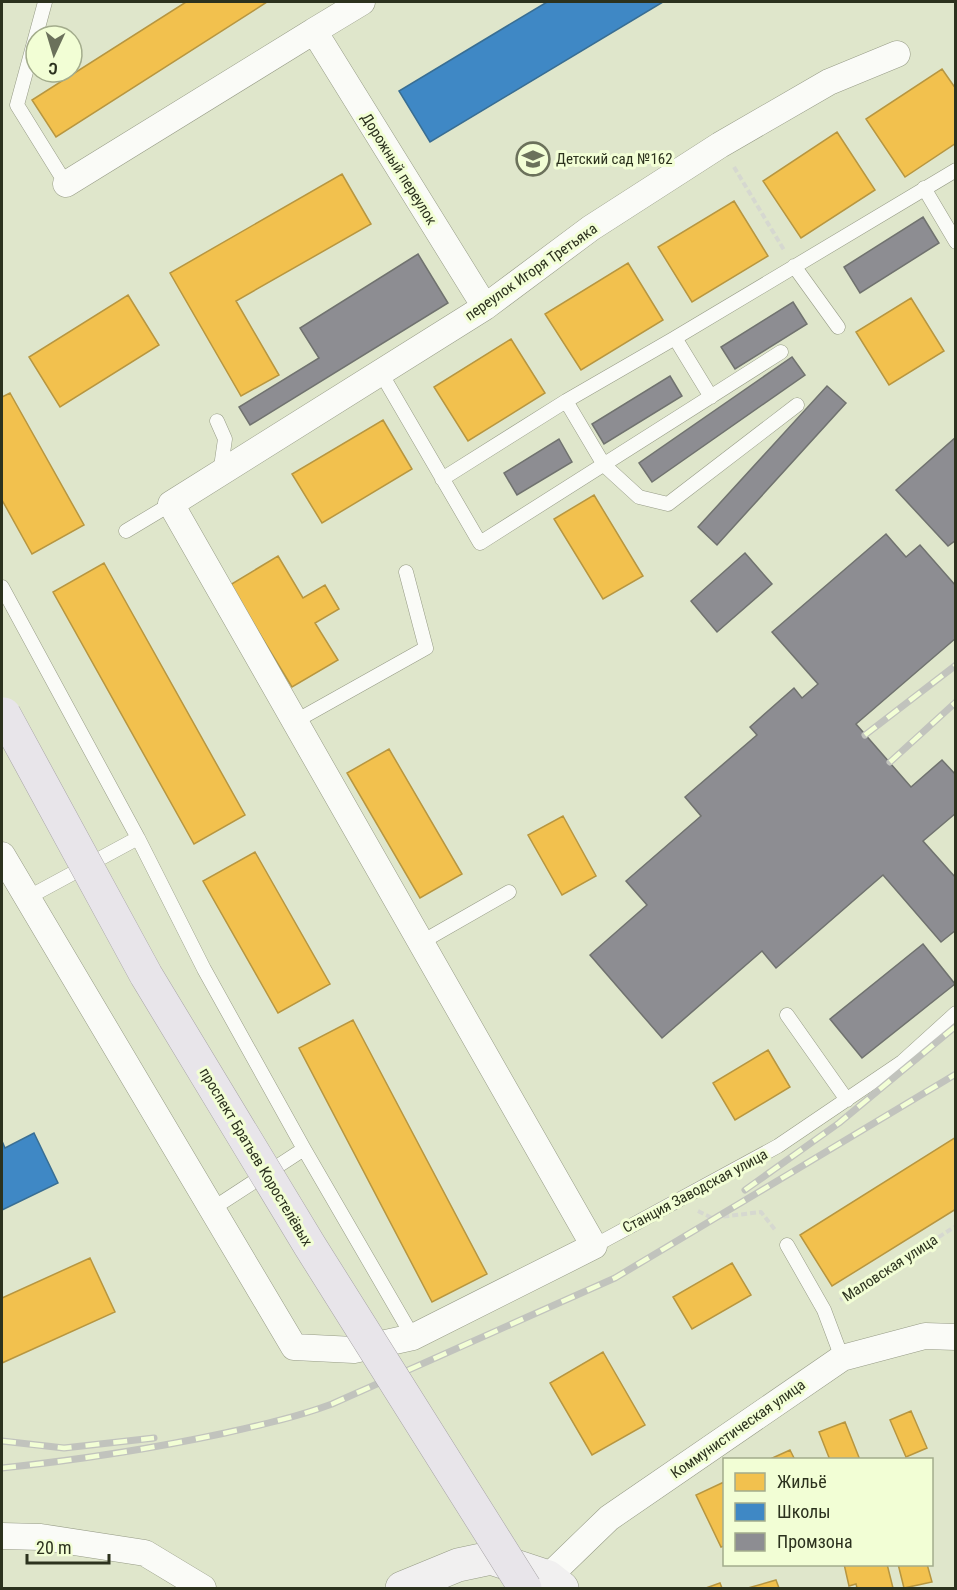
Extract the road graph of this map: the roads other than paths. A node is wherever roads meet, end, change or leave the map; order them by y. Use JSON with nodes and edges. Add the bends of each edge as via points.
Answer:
{"nodes":[{"id":1,"x":45,"y":2,"type":"edge"},
{"id":2,"x":362,"y":2,"type":"edge"},
{"id":3,"x":314,"y":31,"type":"junction"},
{"id":4,"x":897,"y":54,"type":"dead end"},
{"id":5,"x":956,"y":170,"type":"edge"},
{"id":6,"x":66,"y":184,"type":"joint"},
{"id":7,"x":924,"y":188,"type":"junction"},
{"id":8,"x":956,"y":242,"type":"edge"},
{"id":9,"x":794,"y":266,"type":"junction"},
{"id":10,"x":485,"y":307,"type":"junction"},
{"id":11,"x":838,"y":327,"type":"dead end"},
{"id":12,"x":675,"y":338,"type":"junction"},
{"id":13,"x":781,"y":352,"type":"dead end"},
{"id":14,"x":381,"y":373,"type":"junction"},
{"id":15,"x":711,"y":397,"type":"junction"},
{"id":16,"x":566,"y":401,"type":"junction"},
{"id":17,"x":797,"y":405,"type":"dead end"},
{"id":18,"x":217,"y":421,"type":"dead end"},
{"id":19,"x":604,"y":465,"type":"junction"},
{"id":20,"x":220,"y":474,"type":"junction"},
{"id":21,"x":442,"y":479,"type":"junction"},
{"id":22,"x":171,"y":504,"type":"junction"},
{"id":23,"x":126,"y":531,"type":"dead end"},
{"id":24,"x":406,"y":572,"type":"dead end"},
{"id":25,"x":2,"y":587,"type":"edge"},
{"id":26,"x":4,"y":714,"type":"dead end"},
{"id":27,"x":294,"y":722,"type":"junction"},
{"id":28,"x":138,"y":838,"type":"junction"},
{"id":29,"x":2,"y":855,"type":"edge"},
{"id":30,"x":509,"y":892,"type":"dead end"},
{"id":31,"x":27,"y":898,"type":"junction"},
{"id":32,"x":420,"y":944,"type":"junction"},
{"id":33,"x":956,"y":1013,"type":"edge"},
{"id":34,"x":787,"y":1015,"type":"dead end"},
{"id":35,"x":847,"y":1100,"type":"junction"},
{"id":36,"x":304,"y":1149,"type":"junction"},
{"id":37,"x":212,"y":1209,"type":"junction"},
{"id":38,"x":787,"y":1245,"type":"road end"},
{"id":39,"x":594,"y":1246,"type":"junction"},
{"id":40,"x":413,"y":1337,"type":"junction"},
{"id":41,"x":956,"y":1338,"type":"edge"},
{"id":42,"x":842,"y":1358,"type":"junction"},
{"id":43,"x":2,"y":1536,"type":"edge"},
{"id":44,"x":545,"y":1585,"type":"edge"},
{"id":45,"x":203,"y":1588,"type":"edge"},
{"id":46,"x":402,"y":1588,"type":"edge"}],
"edges":[{"from":1,"to":6,"type":"lane","via":[[17,105]]},
{"from":2,"to":3,"type":"street"},
{"from":3,"to":6,"type":"street"},
{"from":3,"to":10,"type":"street","name":"Дорожный переулок"},
{"from":4,"to":10,"type":"street","name":"переулок Игоря Третьяка","via":[[830,82],[720,145],[591,228]]},
{"from":5,"to":7,"type":"lane"},
{"from":7,"to":8,"type":"lane"},
{"from":7,"to":9,"type":"lane"},
{"from":9,"to":11,"type":"lane"},
{"from":9,"to":12,"type":"lane"},
{"from":10,"to":14,"type":"street","name":"переулок Игоря Третьяка"},
{"from":12,"to":15,"type":"lane"},
{"from":12,"to":16,"type":"lane"},
{"from":13,"to":15,"type":"lane"},
{"from":14,"to":20,"type":"street","name":"переулок Игоря Третьяка"},
{"from":14,"to":21,"type":"lane"},
{"from":15,"to":19,"type":"lane"},
{"from":16,"to":19,"type":"lane"},
{"from":16,"to":21,"type":"lane"},
{"from":17,"to":19,"type":"lane","via":[[668,504],[639,497]]},
{"from":18,"to":20,"type":"lane","via":[[225,439]]},
{"from":19,"to":21,"type":"lane","via":[[480,543]]},
{"from":20,"to":22,"type":"street","name":"переулок Игоря Третьяка"},
{"from":22,"to":23,"type":"lane"},
{"from":22,"to":27,"type":"street"},
{"from":24,"to":27,"type":"lane","via":[[426,648]]},
{"from":25,"to":28,"type":"lane"},
{"from":26,"to":44,"type":"main road","name":"проспект Братьев Коростелёвых","bridge":true,"via":[[146,975],[310,1246]]},
{"from":27,"to":32,"type":"street"},
{"from":28,"to":31,"type":"lane"},
{"from":28,"to":36,"type":"lane","via":[[204,969]]},
{"from":29,"to":31,"type":"street"},
{"from":30,"to":32,"type":"lane"},
{"from":31,"to":37,"type":"street"},
{"from":32,"to":39,"type":"street"},
{"from":33,"to":35,"type":"lane","name":"Станция Заводская улица","via":[[902,1062]]},
{"from":34,"to":35,"type":"lane"},
{"from":35,"to":39,"type":"lane","name":"Станция Заводская улица","via":[[778,1146]]},
{"from":36,"to":37,"type":"lane"},
{"from":36,"to":40,"type":"lane"},
{"from":37,"to":40,"type":"street","name":"Станция Заводская улица","via":[[294,1347],[354,1350]]},
{"from":38,"to":42,"type":"lane","via":[[825,1310]]},
{"from":39,"to":40,"type":"street","name":"Станция Заводская улица"},
{"from":41,"to":42,"type":"street","name":"Коммунистическая улица","via":[[925,1336]]},
{"from":42,"to":44,"type":"street","name":"Коммунистическая улица","via":[[609,1518]]},
{"from":43,"to":45,"type":"street","via":[[41,1537],[145,1553]]},
{"from":44,"to":46,"type":"main road","via":[[491,1558],[458,1565]]}]}
